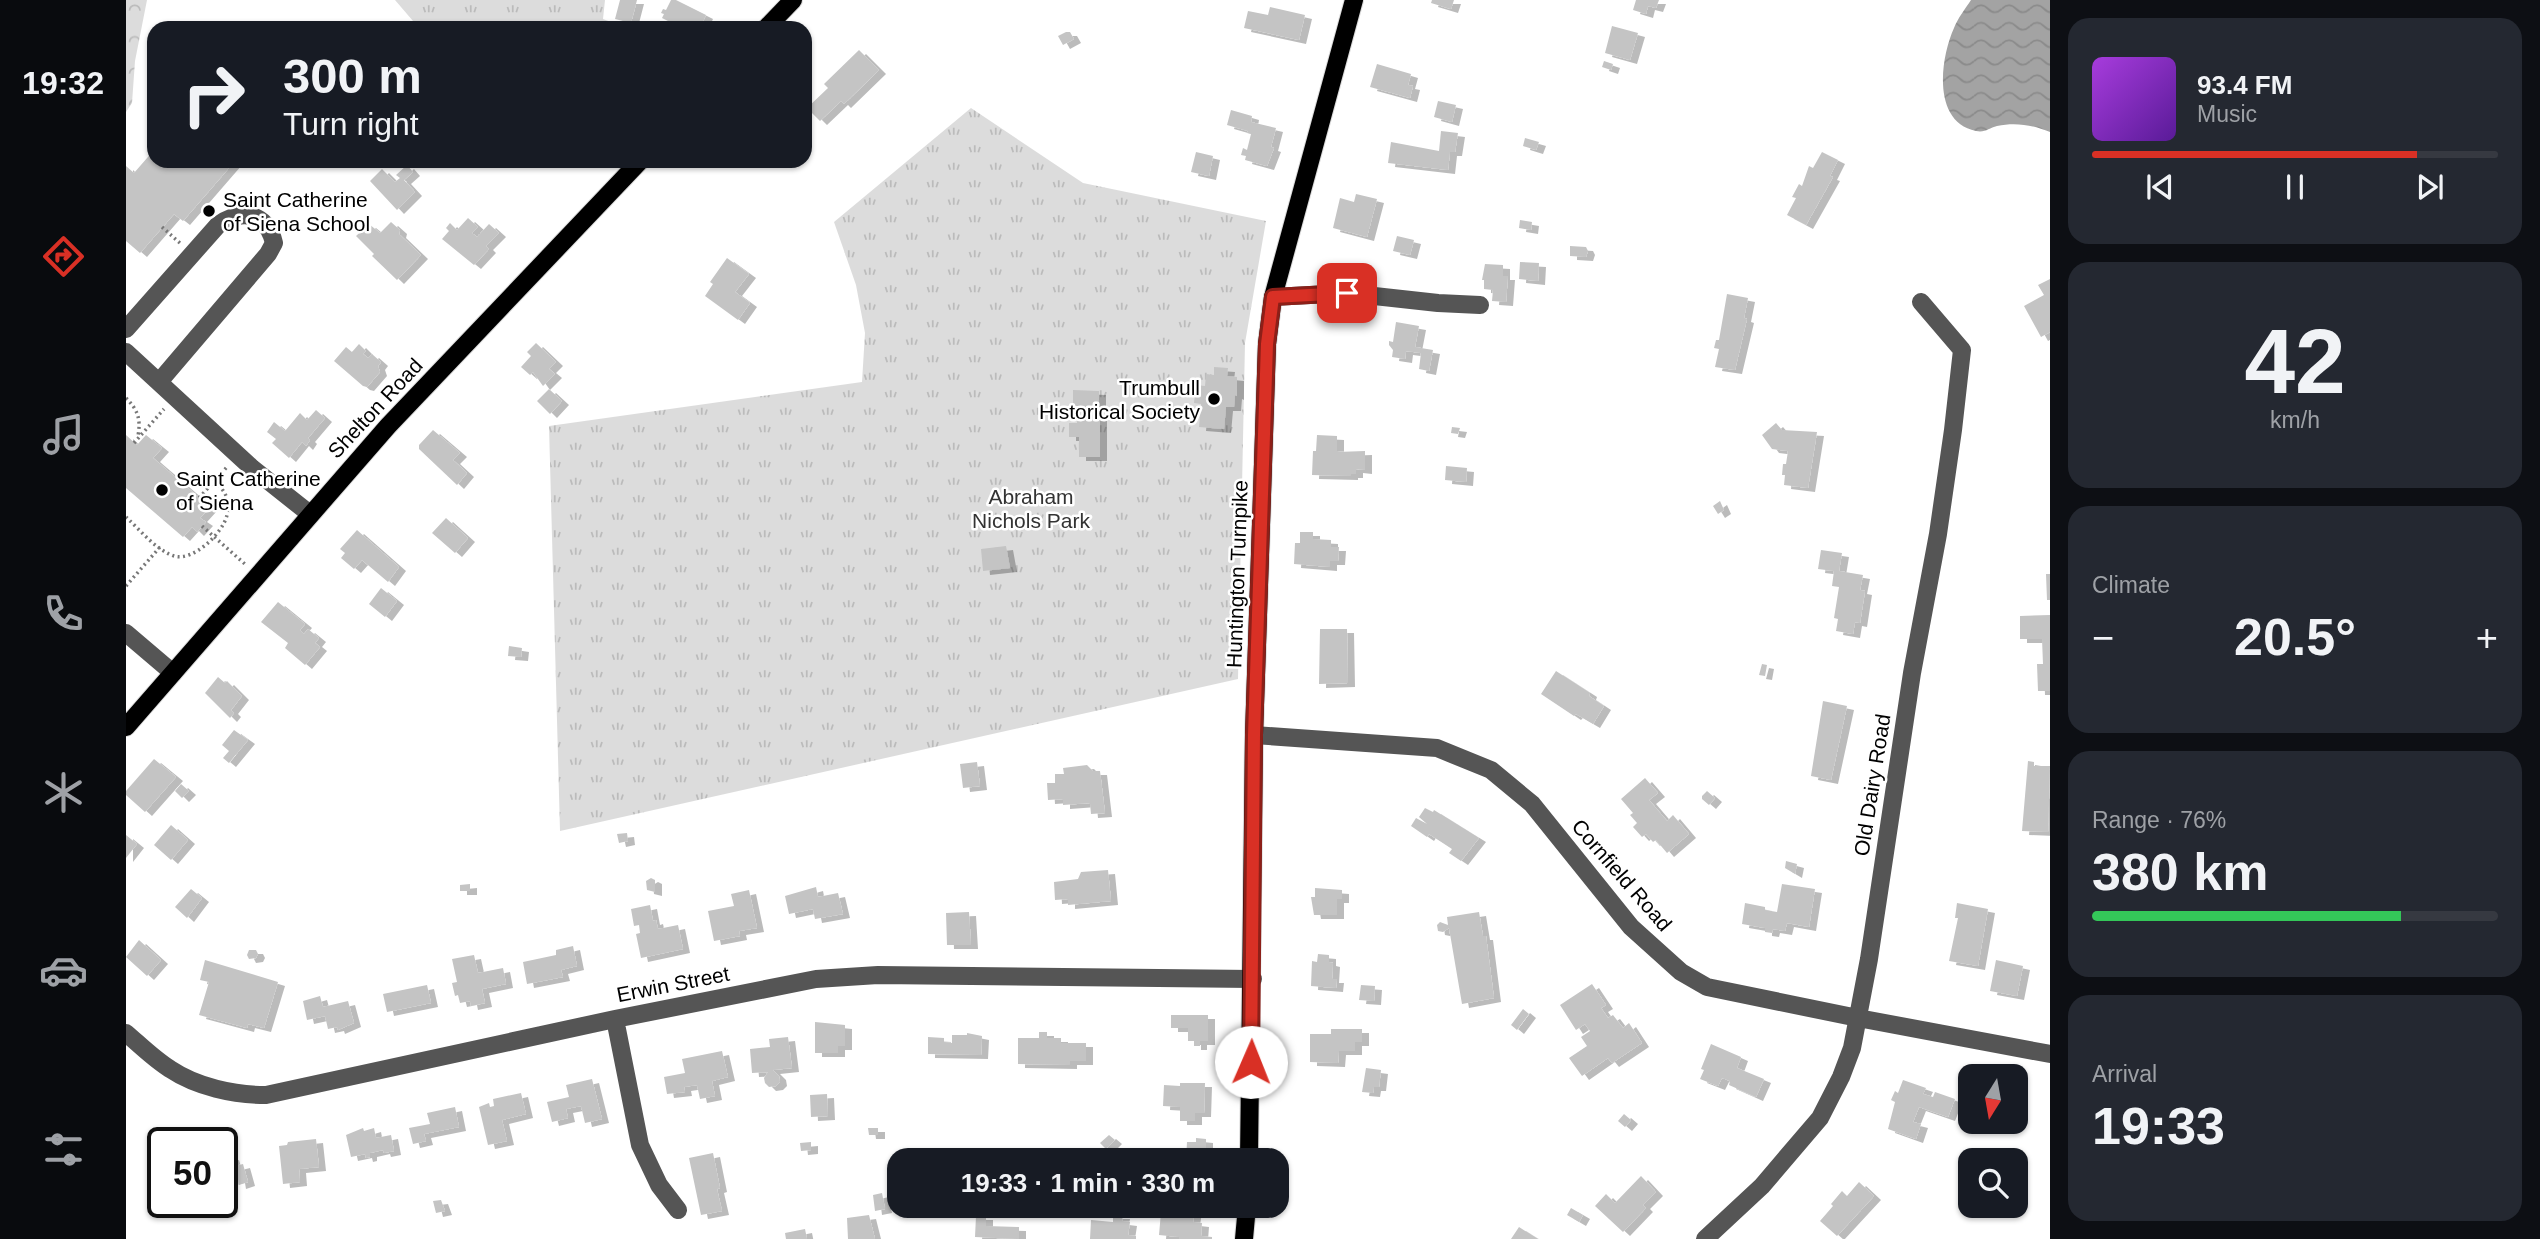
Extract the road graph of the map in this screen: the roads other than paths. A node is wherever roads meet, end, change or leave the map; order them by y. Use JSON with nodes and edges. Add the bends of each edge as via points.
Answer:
{"nodes":[{"id":1,"x":793,"y":0,"type":"edge"},
{"id":2,"x":1354,"y":0,"type":"edge"},
{"id":3,"x":773,"y":21,"type":"edge"},
{"id":4,"x":633,"y":168,"type":"edge"},
{"id":5,"x":1273,"y":297,"type":"junction"},
{"id":6,"x":1921,"y":302,"type":"dead end"},
{"id":7,"x":1480,"y":305,"type":"dead end"},
{"id":8,"x":126,"y":329,"type":"edge"},
{"id":9,"x":128,"y":354,"type":"edge"},
{"id":10,"x":159,"y":382,"type":"junction"},
{"id":11,"x":310,"y":514,"type":"junction"},
{"id":12,"x":126,"y":633,"type":"edge"},
{"id":13,"x":173,"y":673,"type":"junction"},
{"id":14,"x":126,"y":727,"type":"edge"},
{"id":15,"x":1254,"y":735,"type":"junction"},
{"id":16,"x":1252,"y":979,"type":"junction"},
{"id":17,"x":615,"y":1018,"type":"junction"},
{"id":18,"x":1857,"y":1018,"type":"junction"},
{"id":19,"x":126,"y":1033,"type":"edge"},
{"id":20,"x":2050,"y":1054,"type":"edge"},
{"id":21,"x":1249,"y":1148,"type":"edge"},
{"id":22,"x":678,"y":1210,"type":"dead end"},
{"id":23,"x":1246,"y":1218,"type":"edge"},
{"id":24,"x":1244,"y":1239,"type":"edge"},
{"id":25,"x":1704,"y":1239,"type":"edge"}],
"edges":[{"from":1,"to":3,"type":"main road"},
{"from":2,"to":5,"type":"main road","name":"Huntington Turnpike"},
{"from":4,"to":11,"type":"main road","name":"Shelton Road"},
{"from":5,"to":7,"type":"street","via":[[1347,293]]},
{"from":5,"to":15,"type":"main road","name":"Huntington Turnpike","via":[[1267,344]]},
{"from":6,"to":18,"type":"street","name":"Old Dairy Road","via":[[1962,350],[1938,534]]},
{"from":8,"to":10,"type":"street","via":[[218,225],[242,214],[267,225],[274,243],[268,254]]},
{"from":9,"to":10,"type":"street"},
{"from":10,"to":11,"type":"street","via":[[238,456]]},
{"from":11,"to":13,"type":"main road","name":"Shelton Road"},
{"from":12,"to":13,"type":"street"},
{"from":13,"to":14,"type":"main road","name":"Shelton Road"},
{"from":15,"to":16,"type":"main road","name":"Huntington Turnpike"},
{"from":15,"to":18,"type":"street","name":"Cornfield Road","via":[[1437,748],[1491,770],[1532,804],[1632,927],[1681,972],[1707,987]]},
{"from":16,"to":17,"type":"street","name":"Erwin Street","via":[[828,978]]},
{"from":16,"to":21,"type":"main road","name":"Huntington Turnpike"},
{"from":17,"to":19,"type":"street","name":"Erwin Street","via":[[266,1095],[229,1092],[196,1082],[170,1069]]},
{"from":17,"to":22,"type":"street","via":[[640,1145],[659,1185]]},
{"from":18,"to":20,"type":"street","name":"Cornfield Road"},
{"from":18,"to":25,"type":"street","name":"Old Dairy Road","via":[[1852,1048],[1820,1118],[1762,1186]]},
{"from":23,"to":24,"type":"main road"}]}
